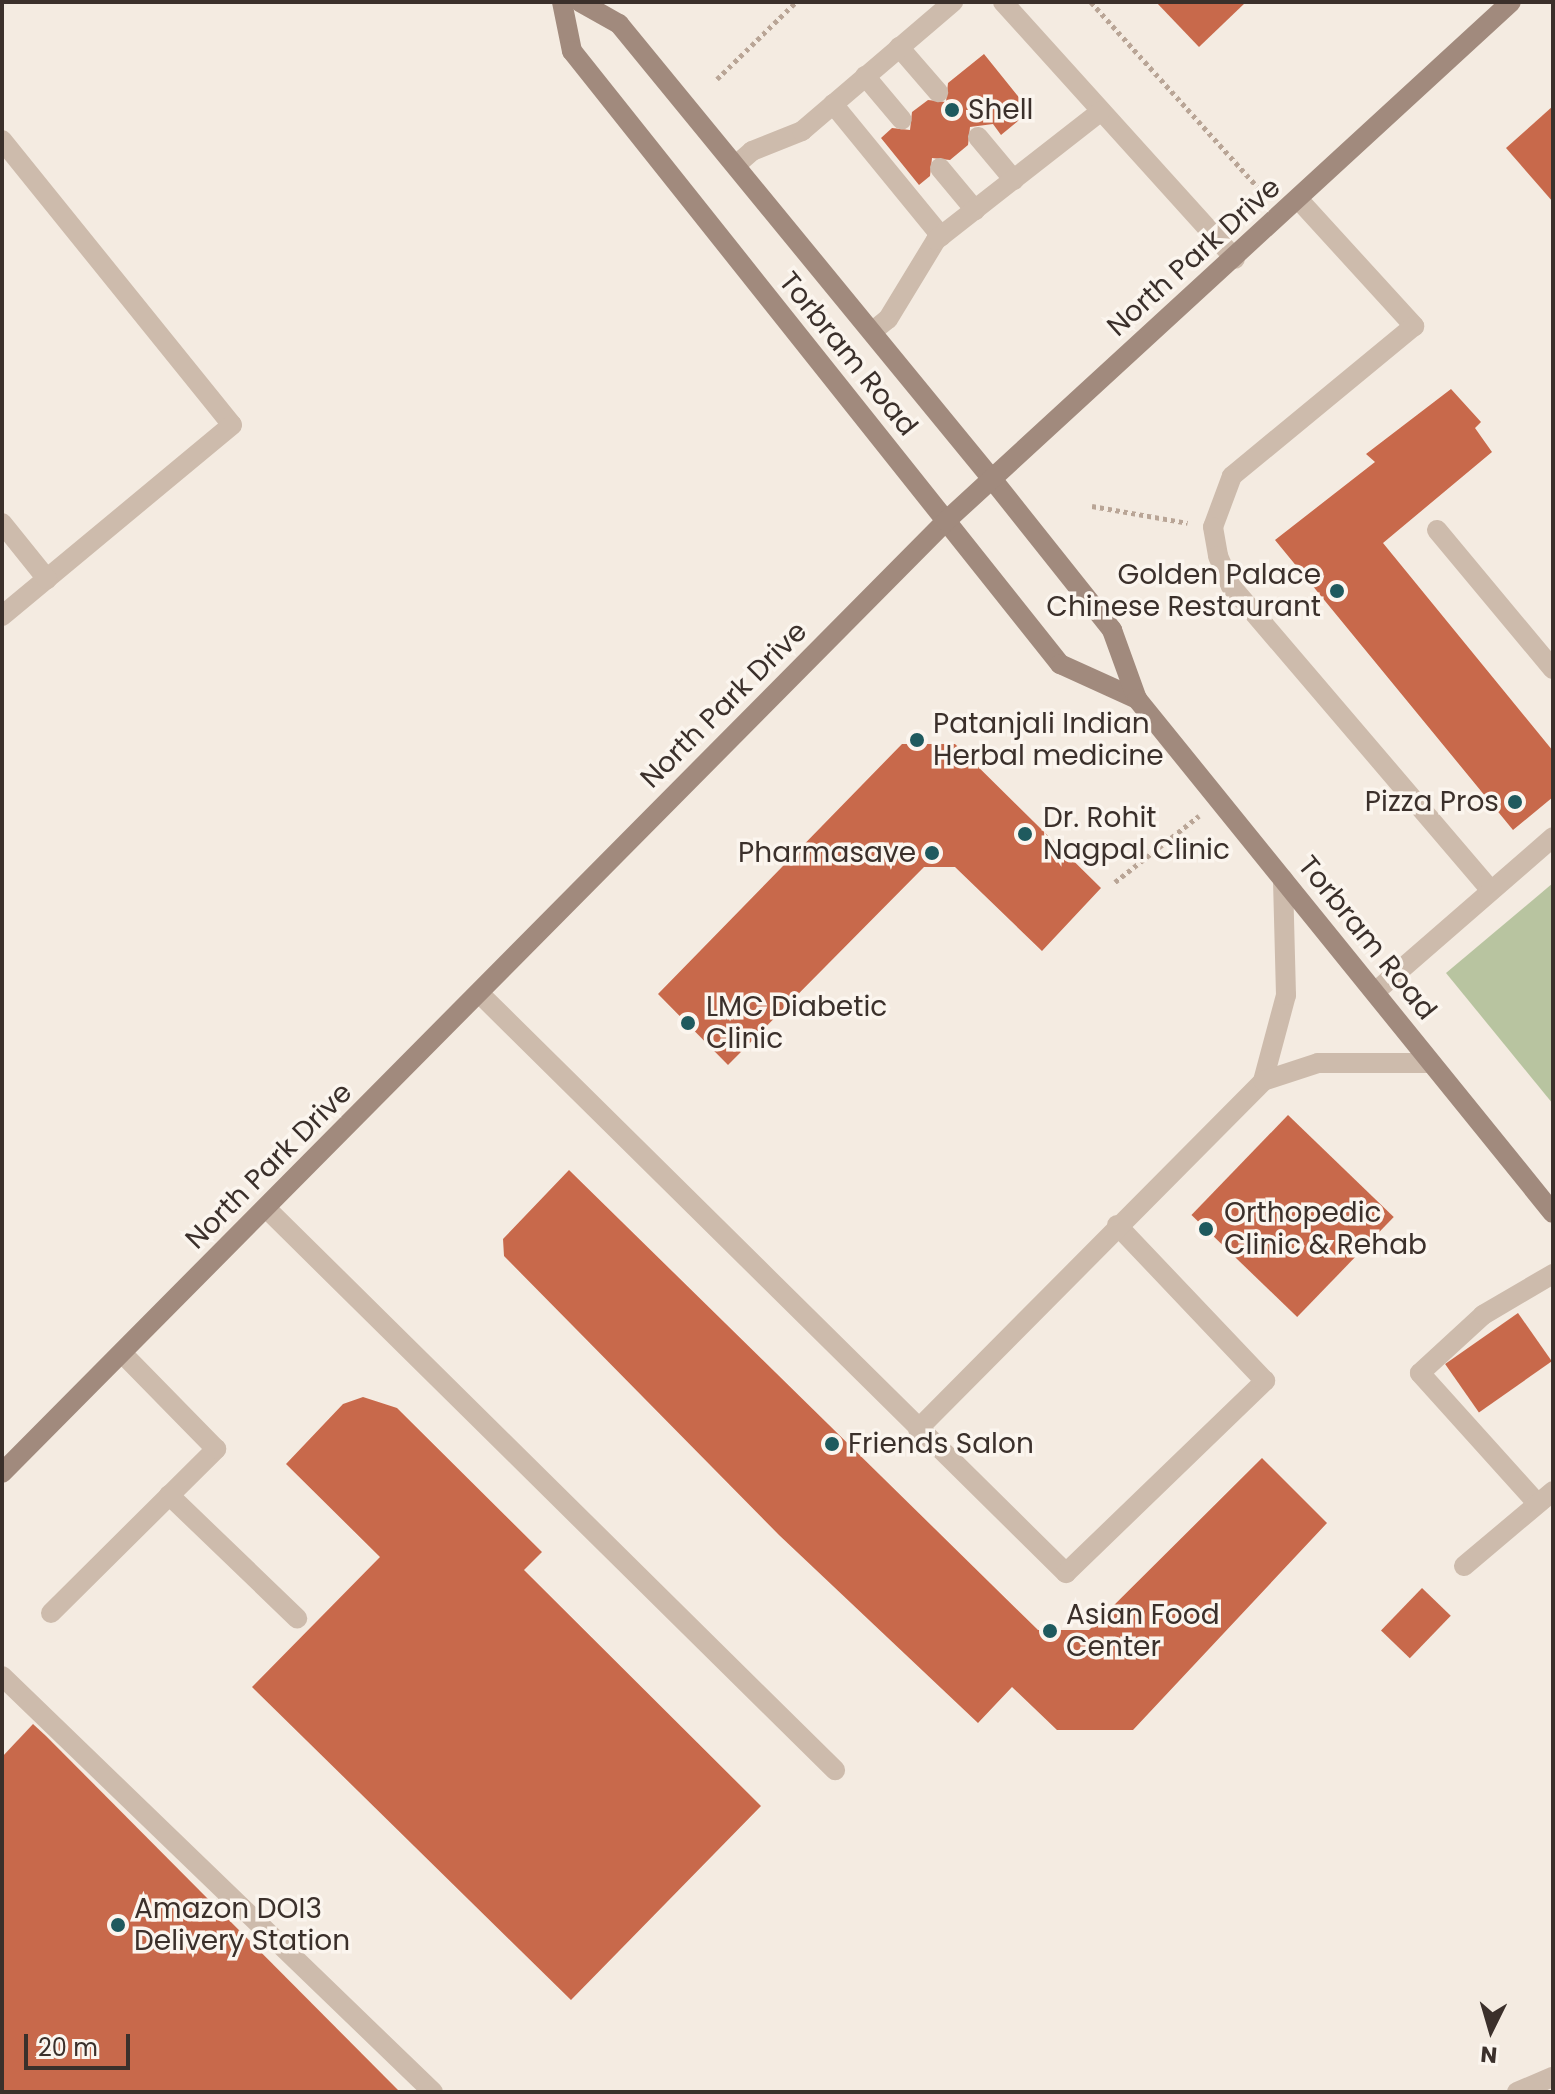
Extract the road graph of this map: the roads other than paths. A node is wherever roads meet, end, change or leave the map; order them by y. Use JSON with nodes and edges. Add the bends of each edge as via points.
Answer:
{"nodes":[{"id":1,"x":562,"y":2,"type":"edge"},
{"id":2,"x":580,"y":2,"type":"edge"},
{"id":3,"x":953,"y":2,"type":"edge"},
{"id":4,"x":1003,"y":2,"type":"edge"},
{"id":5,"x":1511,"y":2,"type":"edge"},
{"id":6,"x":899,"y":47,"type":"junction"},
{"id":7,"x":865,"y":76,"type":"junction"},
{"id":8,"x":938,"y":92,"type":"dead end"},
{"id":9,"x":833,"y":104,"type":"junction"},
{"id":10,"x":1101,"y":111,"type":"junction"},
{"id":11,"x":902,"y":120,"type":"dead end"},
{"id":12,"x":978,"y":137,"type":"dead end"},
{"id":13,"x":2,"y":140,"type":"edge"},
{"id":14,"x":736,"y":165,"type":"junction"},
{"id":15,"x":940,"y":168,"type":"dead end"},
{"id":16,"x":1014,"y":180,"type":"junction"},
{"id":17,"x":1299,"y":200,"type":"junction"},
{"id":18,"x":975,"y":210,"type":"junction"},
{"id":19,"x":941,"y":236,"type":"junction"},
{"id":20,"x":1235,"y":259,"type":"junction"},
{"id":21,"x":873,"y":331,"type":"junction"},
{"id":22,"x":992,"y":479,"type":"junction"},
{"id":23,"x":946,"y":521,"type":"junction"},
{"id":24,"x":2,"y":523,"type":"edge"},
{"id":25,"x":1437,"y":530,"type":"dead end"},
{"id":26,"x":47,"y":579,"type":"junction"},
{"id":27,"x":2,"y":616,"type":"edge"},
{"id":28,"x":1553,"y":669,"type":"edge"},
{"id":29,"x":1137,"y":699,"type":"junction"},
{"id":30,"x":1553,"y":837,"type":"edge"},
{"id":31,"x":1283,"y":879,"type":"junction"},
{"id":32,"x":1491,"y":890,"type":"junction"},
{"id":33,"x":1375,"y":992,"type":"junction"},
{"id":34,"x":480,"y":994,"type":"junction"},
{"id":35,"x":1431,"y":1063,"type":"junction"},
{"id":36,"x":1263,"y":1081,"type":"junction"},
{"id":37,"x":266,"y":1208,"type":"junction"},
{"id":38,"x":1553,"y":1213,"type":"edge"},
{"id":39,"x":1117,"y":1225,"type":"junction"},
{"id":40,"x":1553,"y":1274,"type":"edge"},
{"id":41,"x":122,"y":1353,"type":"junction"},
{"id":42,"x":918,"y":1429,"type":"junction"},
{"id":43,"x":2,"y":1473,"type":"edge"},
{"id":44,"x":169,"y":1495,"type":"junction"},
{"id":45,"x":1545,"y":1497,"type":"edge"},
{"id":46,"x":1464,"y":1566,"type":"dead end"},
{"id":47,"x":51,"y":1613,"type":"dead end"},
{"id":48,"x":297,"y":1618,"type":"dead end"},
{"id":49,"x":2,"y":1676,"type":"edge"},
{"id":50,"x":835,"y":1770,"type":"dead end"},
{"id":51,"x":1553,"y":2077,"type":"edge"},
{"id":52,"x":433,"y":2092,"type":"edge"},
{"id":53,"x":1517,"y":2092,"type":"edge"}],
"edges":[{"from":1,"to":23,"type":"main road","name":"Torbram Road","via":[[572,51]]},
{"from":2,"to":14,"type":"main road","name":"Torbram Road","via":[[619,24]]},
{"from":3,"to":6,"type":"street"},
{"from":4,"to":10,"type":"street"},
{"from":5,"to":17,"type":"main road","name":"North Park Drive"},
{"from":6,"to":7,"type":"street"},
{"from":6,"to":8,"type":"street"},
{"from":7,"to":9,"type":"street"},
{"from":7,"to":11,"type":"street"},
{"from":9,"to":14,"type":"street","via":[[802,131],[752,151]]},
{"from":9,"to":19,"type":"street"},
{"from":10,"to":16,"type":"street"},
{"from":10,"to":20,"type":"street"},
{"from":12,"to":16,"type":"street"},
{"from":13,"to":26,"type":"street","via":[[232,425]]},
{"from":14,"to":21,"type":"main road","name":"Torbram Road"},
{"from":15,"to":18,"type":"street"},
{"from":16,"to":18,"type":"street"},
{"from":17,"to":20,"type":"main road","name":"North Park Drive"},
{"from":17,"to":32,"type":"street","via":[[1414,326],[1232,476],[1213,527],[1231,586]]},
{"from":18,"to":19,"type":"street"},
{"from":19,"to":21,"type":"street","via":[[888,319]]},
{"from":20,"to":22,"type":"main road","name":"North Park Drive"},
{"from":21,"to":22,"type":"main road","name":"Torbram Road"},
{"from":22,"to":23,"type":"main road","name":"North Park Drive"},
{"from":22,"to":29,"type":"main road","name":"Torbram Road","via":[[1112,630]]},
{"from":23,"to":29,"type":"main road","name":"Torbram Road","via":[[1060,664]]},
{"from":23,"to":34,"type":"main road","name":"North Park Drive"},
{"from":24,"to":26,"type":"street"},
{"from":25,"to":28,"type":"street"},
{"from":26,"to":27,"type":"street"},
{"from":29,"to":31,"type":"main road","name":"Torbram Road"},
{"from":30,"to":32,"type":"street"},
{"from":31,"to":33,"type":"main road","name":"Torbram Road"},
{"from":31,"to":36,"type":"street","via":[[1286,995]]},
{"from":32,"to":33,"type":"street"},
{"from":33,"to":35,"type":"main road","name":"Torbram Road"},
{"from":34,"to":37,"type":"main road","name":"North Park Drive"},
{"from":34,"to":42,"type":"street"},
{"from":35,"to":36,"type":"street","via":[[1318,1063]]},
{"from":35,"to":38,"type":"main road","name":"Torbram Road"},
{"from":36,"to":39,"type":"street"},
{"from":37,"to":41,"type":"main road","name":"North Park Drive"},
{"from":37,"to":50,"type":"street"},
{"from":39,"to":42,"type":"street"},
{"from":39,"to":42,"type":"street","via":[[1265,1381],[1066,1573]]},
{"from":40,"to":45,"type":"street","via":[[1483,1315],[1420,1373]]},
{"from":41,"to":43,"type":"main road","name":"North Park Drive"},
{"from":41,"to":44,"type":"street","via":[[216,1449]]},
{"from":44,"to":47,"type":"street"},
{"from":44,"to":48,"type":"street"},
{"from":45,"to":46,"type":"street"},
{"from":49,"to":52,"type":"street"},
{"from":51,"to":53,"type":"street"}]}
